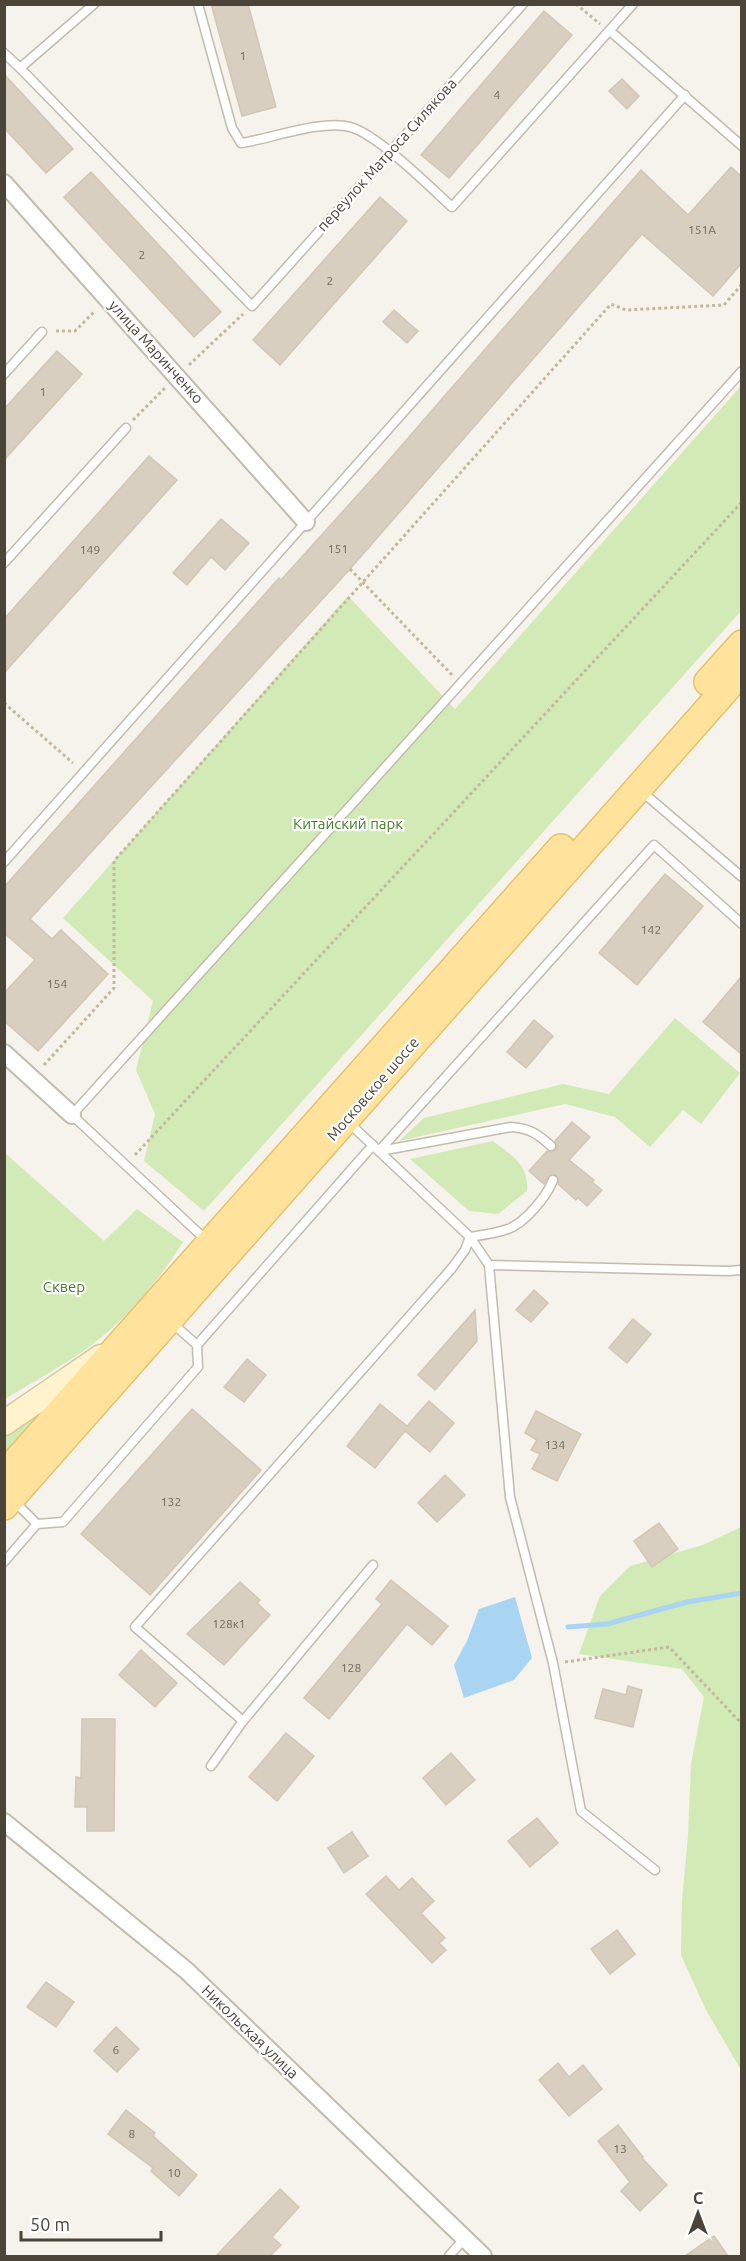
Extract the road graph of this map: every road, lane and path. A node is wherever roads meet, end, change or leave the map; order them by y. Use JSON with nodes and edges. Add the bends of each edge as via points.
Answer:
{"nodes":[{"id":1,"x":94,"y":4,"type":"edge"},
{"id":2,"x":198,"y":4,"type":"edge"},
{"id":3,"x":523,"y":4,"type":"edge"},
{"id":4,"x":576,"y":4,"type":"edge"},
{"id":5,"x":633,"y":4,"type":"edge"},
{"id":6,"x":610,"y":31,"type":"junction"},
{"id":7,"x":4,"y":53,"type":"edge"},
{"id":8,"x":20,"y":69,"type":"junction"},
{"id":9,"x":685,"y":94,"type":"junction"},
{"id":10,"x":741,"y":146,"type":"edge"},
{"id":11,"x":390,"y":152,"type":"junction"},
{"id":12,"x":4,"y":183,"type":"edge"},
{"id":13,"x":741,"y":284,"type":"edge"},
{"id":14,"x":92,"y":314,"type":"dead end"},
{"id":15,"x":42,"y":332,"type":"joint"},
{"id":16,"x":741,"y":371,"type":"edge"},
{"id":17,"x":4,"y":374,"type":"edge"},
{"id":18,"x":126,"y":428,"type":"dead end"},
{"id":19,"x":741,"y":502,"type":"edge"},
{"id":20,"x":306,"y":522,"type":"junction"},
{"id":21,"x":4,"y":563,"type":"edge"},
{"id":22,"x":350,"y":569,"type":"dead end"},
{"id":23,"x":362,"y":582,"type":"junction"},
{"id":24,"x":741,"y":644,"type":"edge"},
{"id":25,"x":741,"y":672,"type":"edge"},
{"id":26,"x":461,"y":684,"type":"junction"},
{"id":27,"x":4,"y":703,"type":"edge"},
{"id":28,"x":83,"y":772,"type":"junction"},
{"id":29,"x":638,"y":788,"type":"junction"},
{"id":30,"x":4,"y":862,"type":"edge"},
{"id":31,"x":741,"y":876,"type":"edge"},
{"id":32,"x":741,"y":924,"type":"edge"},
{"id":33,"x":4,"y":1053,"type":"edge"},
{"id":34,"x":32,"y":1078,"type":"junction"},
{"id":35,"x":339,"y":1113,"type":"junction"},
{"id":36,"x":72,"y":1115,"type":"junction"},
{"id":37,"x":551,"y":1146,"type":"dead end"},
{"id":38,"x":376,"y":1148,"type":"junction"},
{"id":39,"x":126,"y":1165,"type":"junction"},
{"id":40,"x":553,"y":1180,"type":"dead end"},
{"id":41,"x":470,"y":1237,"type":"junction"},
{"id":42,"x":217,"y":1250,"type":"junction"},
{"id":43,"x":489,"y":1265,"type":"junction"},
{"id":44,"x":741,"y":1270,"type":"edge"},
{"id":45,"x":168,"y":1319,"type":"junction"},
{"id":46,"x":197,"y":1345,"type":"junction"},
{"id":47,"x":116,"y":1348,"type":"junction"},
{"id":48,"x":4,"y":1423,"type":"edge"},
{"id":49,"x":7,"y":1493,"type":"edge"},
{"id":50,"x":37,"y":1524,"type":"junction"},
{"id":51,"x":4,"y":1562,"type":"edge"},
{"id":52,"x":374,"y":1565,"type":"dead end"},
{"id":53,"x":553,"y":1663,"type":"junction"},
{"id":54,"x":243,"y":1721,"type":"junction"},
{"id":55,"x":741,"y":1724,"type":"edge"},
{"id":56,"x":212,"y":1766,"type":"dead end"},
{"id":57,"x":4,"y":1822,"type":"edge"},
{"id":58,"x":655,"y":1870,"type":"dead end"},
{"id":59,"x":464,"y":2239,"type":"junction"},
{"id":60,"x":449,"y":2256,"type":"edge"},
{"id":61,"x":483,"y":2256,"type":"edge"}],
"edges":[{"from":1,"to":8,"type":"lane"},
{"from":2,"to":11,"type":"lane","via":[[232,128],[241,143],[310,128],[349,126]]},
{"from":3,"to":11,"type":"lane","name":"переулок Матроса Силякова"},
{"from":4,"to":6,"type":"path"},
{"from":5,"to":6,"type":"lane"},
{"from":6,"to":9,"type":"lane"},
{"from":6,"to":11,"type":"lane","via":[[452,207]]},
{"from":7,"to":8,"type":"lane"},
{"from":8,"to":11,"type":"lane","name":"переулок Матроса Силякова","via":[[252,306]]},
{"from":9,"to":10,"type":"lane"},
{"from":9,"to":20,"type":"lane"},
{"from":12,"to":20,"type":"street","name":"улица Маринченко"},
{"from":13,"to":23,"type":"path","via":[[724,304],[626,310],[611,304]]},
{"from":14,"to":15,"type":"path","via":[[75,331]]},
{"from":15,"to":17,"type":"lane"},
{"from":16,"to":26,"type":"lane"},
{"from":18,"to":21,"type":"lane"},
{"from":19,"to":39,"type":"path"},
{"from":20,"to":28,"type":"lane"},
{"from":22,"to":23,"type":"path"},
{"from":23,"to":26,"type":"path"},
{"from":23,"to":34,"type":"path","via":[[114,861],[114,988]]},
{"from":24,"to":35,"type":"main road","name":"Московское шоссе"},
{"from":25,"to":29,"type":"main road","name":"Московское шоссе"},
{"from":26,"to":36,"type":"lane"},
{"from":27,"to":28,"type":"path"},
{"from":28,"to":30,"type":"lane"},
{"from":29,"to":31,"type":"lane"},
{"from":29,"to":35,"type":"main road","name":"Московское шоссе"},
{"from":32,"to":38,"type":"lane","via":[[654,845]]},
{"from":33,"to":34,"type":"street"},
{"from":34,"to":36,"type":"street"},
{"from":35,"to":38,"type":"lane"},
{"from":35,"to":42,"type":"main road","name":"Московское шоссе"},
{"from":36,"to":39,"type":"lane"},
{"from":37,"to":38,"type":"lane","via":[[536,1132],[511,1127]]},
{"from":38,"to":41,"type":"lane"},
{"from":38,"to":46,"type":"lane"},
{"from":39,"to":42,"type":"lane"},
{"from":40,"to":41,"type":"lane","via":[[538,1205],[510,1229]]},
{"from":41,"to":43,"type":"lane"},
{"from":41,"to":54,"type":"lane","via":[[452,1268],[135,1627]]},
{"from":42,"to":45,"type":"main road","name":"Московское шоссе"},
{"from":42,"to":47,"type":"main road","name":"Московское шоссе"},
{"from":43,"to":44,"type":"lane"},
{"from":43,"to":53,"type":"lane","via":[[510,1497]]},
{"from":45,"to":46,"type":"lane"},
{"from":45,"to":49,"type":"main road","name":"Московское шоссе"},
{"from":46,"to":50,"type":"lane","via":[[198,1367],[63,1522]]},
{"from":47,"to":48,"type":"main road"},
{"from":47,"to":49,"type":"main road","name":"Московское шоссе"},
{"from":49,"to":50,"type":"lane"},
{"from":50,"to":51,"type":"lane"},
{"from":52,"to":54,"type":"lane"},
{"from":53,"to":55,"type":"path","via":[[669,1647]]},
{"from":53,"to":58,"type":"lane","via":[[581,1811]]},
{"from":54,"to":56,"type":"lane"},
{"from":57,"to":59,"type":"street","name":"Никольская улица","via":[[187,1971]]},
{"from":59,"to":60,"type":"lane"},
{"from":59,"to":61,"type":"street","name":"Никольская улица"}]}
